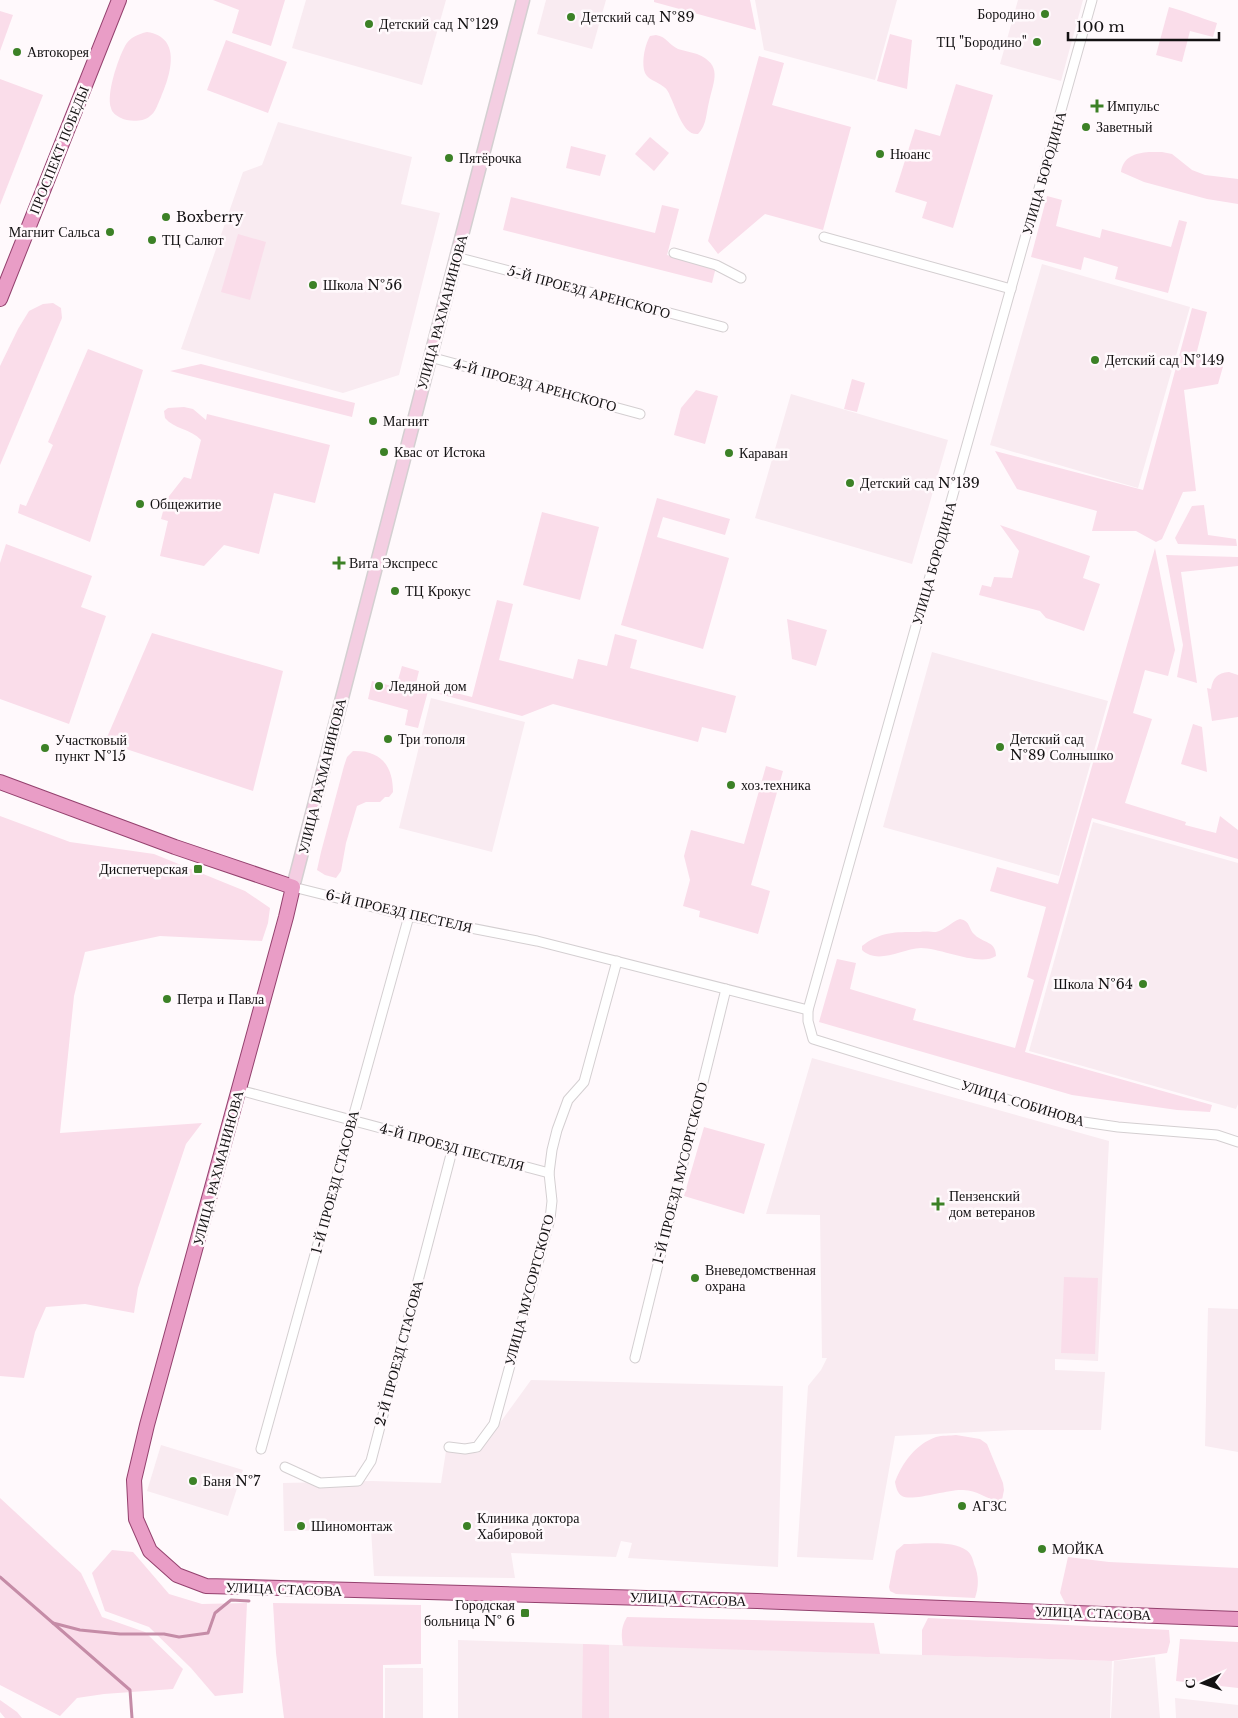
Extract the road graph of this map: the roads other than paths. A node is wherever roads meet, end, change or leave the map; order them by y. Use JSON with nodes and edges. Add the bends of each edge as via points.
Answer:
{"nodes":[{"id":1,"x":119,"y":0,"type":"edge"},
{"id":2,"x":523,"y":0,"type":"edge"},
{"id":3,"x":1092,"y":0,"type":"edge"},
{"id":4,"x":824,"y":237,"type":"dead end"},
{"id":5,"x":674,"y":252,"type":"dead end"},
{"id":6,"x":456,"y":257,"type":"junction"},
{"id":7,"x":741,"y":278,"type":"dead end"},
{"id":8,"x":1011,"y":289,"type":"junction"},
{"id":9,"x":0,"y":299,"type":"edge"},
{"id":10,"x":723,"y":327,"type":"dead end"},
{"id":11,"x":430,"y":357,"type":"junction"},
{"id":12,"x":640,"y":414,"type":"dead end"},
{"id":13,"x":0,"y":782,"type":"edge"},
{"id":14,"x":293,"y":887,"type":"junction"},
{"id":15,"x":409,"y":916,"type":"junction"},
{"id":16,"x":617,"y":961,"type":"junction"},
{"id":17,"x":726,"y":989,"type":"junction"},
{"id":18,"x":808,"y":1010,"type":"junction"},
{"id":19,"x":239,"y":1090,"type":"junction"},
{"id":20,"x":352,"y":1120,"type":"junction"},
{"id":21,"x":1238,"y":1142,"type":"edge"},
{"id":22,"x":453,"y":1147,"type":"junction"},
{"id":23,"x":549,"y":1173,"type":"junction"},
{"id":24,"x":635,"y":1358,"type":"dead end"},
{"id":25,"x":450,"y":1447,"type":"dead end"},
{"id":26,"x":262,"y":1449,"type":"dead end"},
{"id":27,"x":284,"y":1467,"type":"dead end"},
{"id":28,"x":150,"y":1551,"type":"joint"},
{"id":29,"x":1238,"y":1619,"type":"edge"}],
"edges":[{"from":1,"to":9,"type":"main road","name":"ПРОСПЕКТ ПОБЕДЫ"},
{"from":2,"to":6,"type":"main road","name":"УЛИЦА РАХМАНИНОВА"},
{"from":3,"to":8,"type":"street","name":"УЛИЦА БОРОДИНА"},
{"from":4,"to":8,"type":"street"},
{"from":5,"to":7,"type":"street","via":[[716,265]]},
{"from":6,"to":10,"type":"street","name":"5-Й ПРОЕЗД АРЕНСКОГО"},
{"from":6,"to":11,"type":"main road","name":"УЛИЦА РАХМАНИНОВА"},
{"from":8,"to":18,"type":"street","name":"УЛИЦА БОРОДИНА"},
{"from":11,"to":12,"type":"street","name":"4-Й ПРОЕЗД АРЕНСКОГО"},
{"from":11,"to":14,"type":"main road","name":"УЛИЦА РАХМАНИНОВА"},
{"from":13,"to":14,"type":"main road","name":"6-Й ПРОЕЗД ПЕСТЕЛЯ"},
{"from":14,"to":15,"type":"street","name":"6-Й ПРОЕЗД ПЕСТЕЛЯ"},
{"from":14,"to":19,"type":"main road","name":"УЛИЦА РАХМАНИНОВА"},
{"from":15,"to":16,"type":"street","name":"6-Й ПРОЕЗД ПЕСТЕЛЯ","via":[[537,941]]},
{"from":15,"to":20,"type":"street","name":"1-Й ПРОЕЗД СТАСОВА"},
{"from":16,"to":17,"type":"street","name":"6-Й ПРОЕЗД ПЕСТЕЛЯ"},
{"from":16,"to":23,"type":"street","name":"УЛИЦА МУСОРГСКОГО","via":[[584,1082],[568,1100],[561,1116]]},
{"from":17,"to":18,"type":"street","name":"6-Й ПРОЕЗД ПЕСТЕЛЯ"},
{"from":17,"to":24,"type":"street","name":"1-Й ПРОЕЗД МУСОРГСКОГО"},
{"from":18,"to":21,"type":"street","name":"УЛИЦА СОБИНОВА","via":[[813,1039],[1076,1121],[1217,1135]]},
{"from":19,"to":20,"type":"street","name":"4-Й ПРОЕЗД ПЕСТЕЛЯ"},
{"from":19,"to":28,"type":"main road","name":"УЛИЦА РАХМАНИНОВА","via":[[134,1480],[136,1519]]},
{"from":20,"to":22,"type":"street","name":"4-Й ПРОЕЗД ПЕСТЕЛЯ"},
{"from":20,"to":26,"type":"street","name":"1-Й ПРОЕЗД СТАСОВА"},
{"from":22,"to":23,"type":"street","name":"4-Й ПРОЕЗД ПЕСТЕЛЯ"},
{"from":22,"to":27,"type":"street","name":"2-Й ПРОЕЗД СТАСОВА","via":[[371,1460],[358,1481],[320,1483]]},
{"from":23,"to":25,"type":"street","name":"УЛИЦА МУСОРГСКОГО","via":[[550,1219],[494,1424],[477,1447],[465,1450]]},
{"from":28,"to":29,"type":"main road","name":"УЛИЦА СТАСОВА","via":[[177,1574],[206,1586]]}]}
